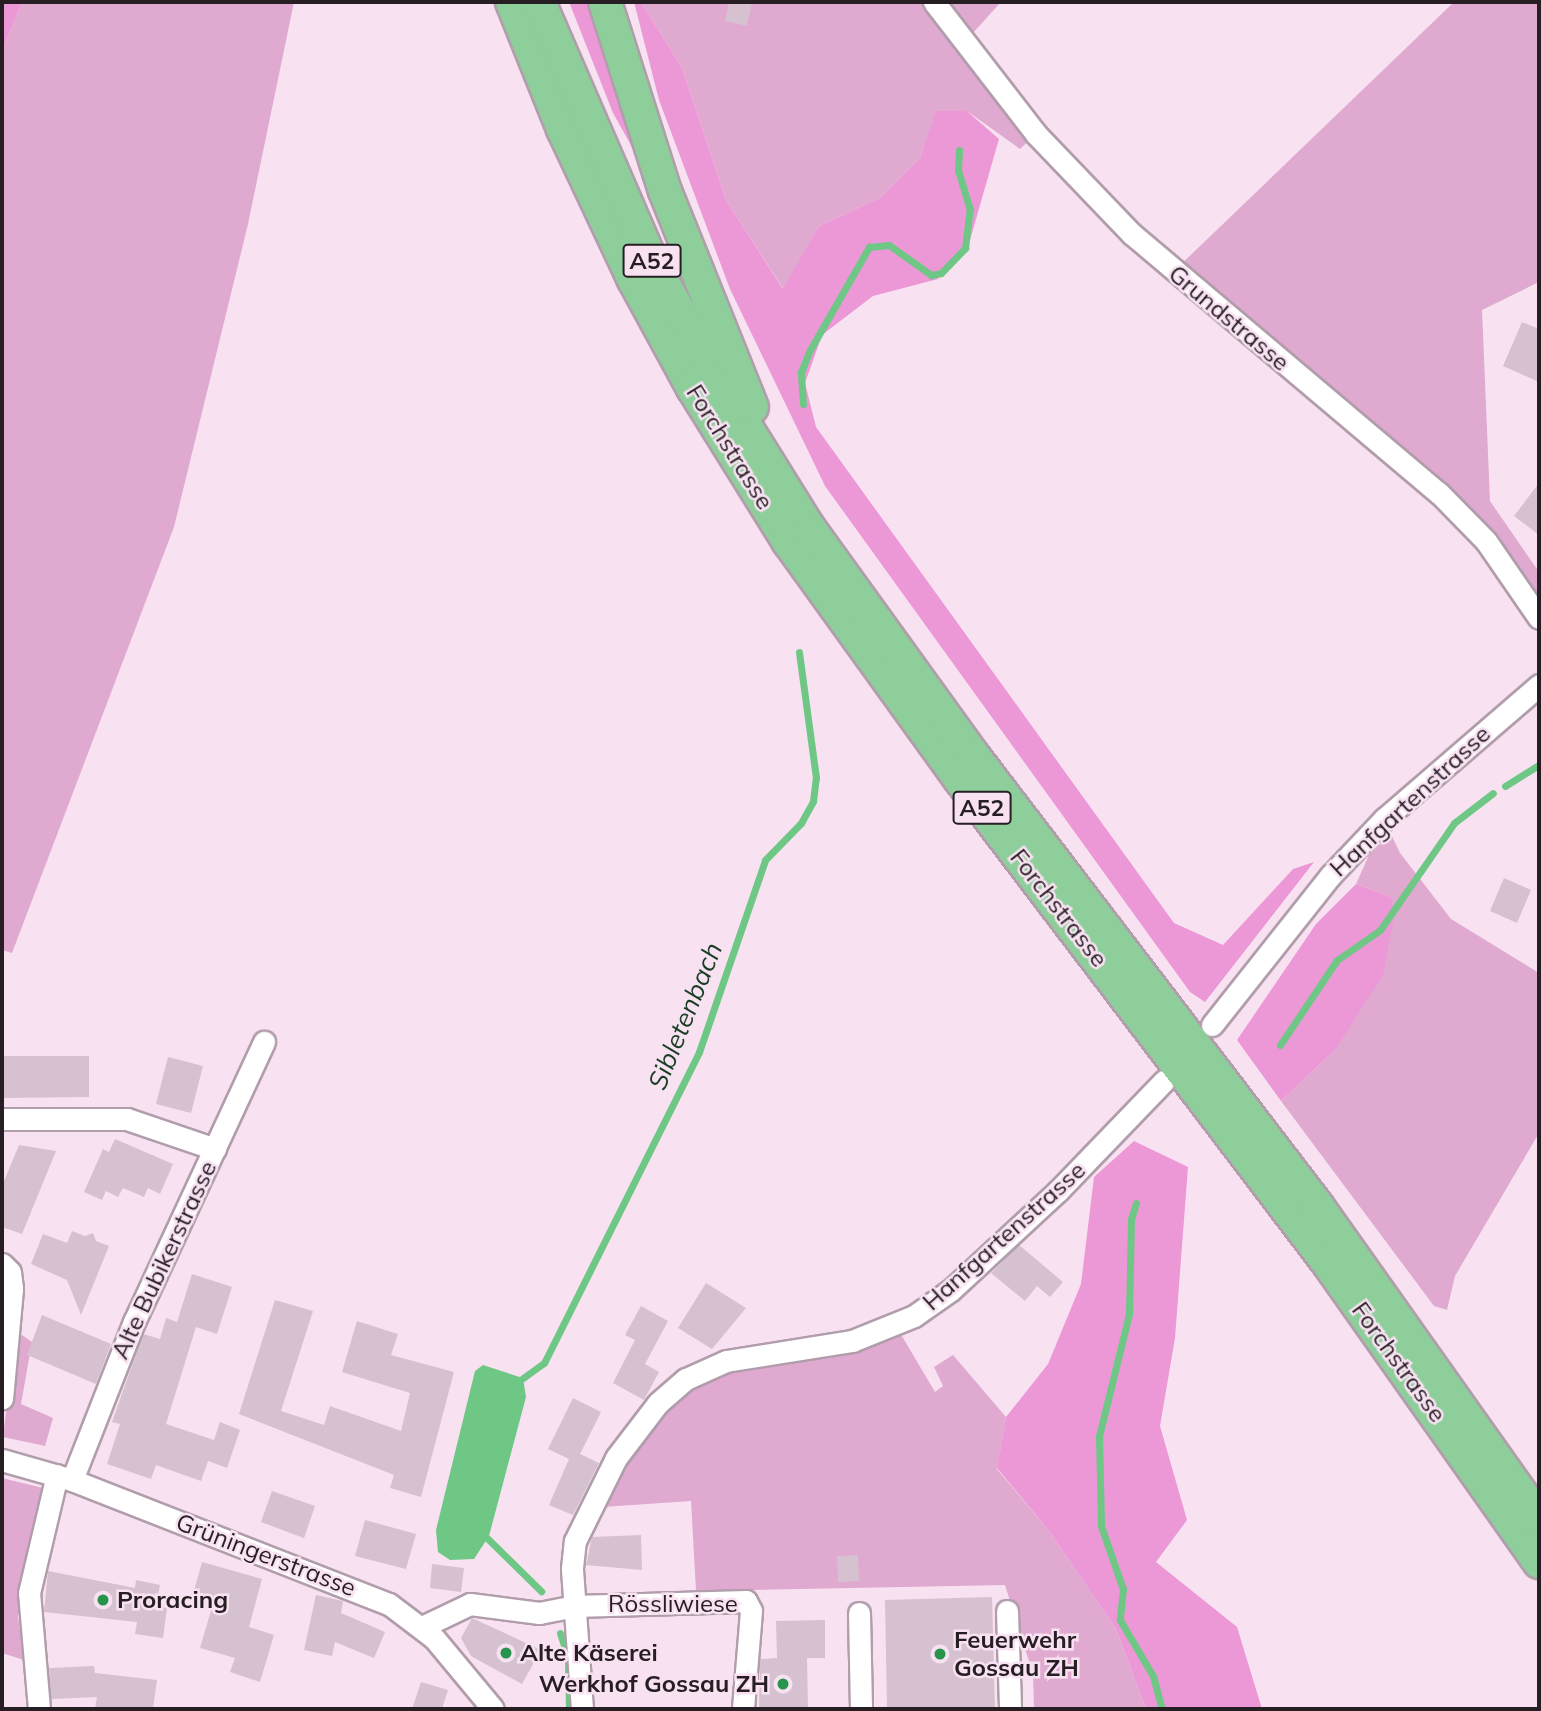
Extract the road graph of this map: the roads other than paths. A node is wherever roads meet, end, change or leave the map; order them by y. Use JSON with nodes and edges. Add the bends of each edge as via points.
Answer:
{"nodes":[{"id":1,"x":512,"y":2,"type":"edge"},
{"id":2,"x":539,"y":2,"type":"edge"},
{"id":3,"x":605,"y":2,"type":"edge"},
{"id":4,"x":934,"y":2,"type":"edge"},
{"id":5,"x":794,"y":505,"type":"junction"},
{"id":6,"x":1539,"y":618,"type":"edge"},
{"id":7,"x":1539,"y":685,"type":"edge"},
{"id":8,"x":1212,"y":1025,"type":"dead end"},
{"id":9,"x":264,"y":1042,"type":"dead end"},
{"id":10,"x":1164,"y":1081,"type":"dead end"},
{"id":11,"x":2,"y":1119,"type":"edge"},
{"id":12,"x":215,"y":1149,"type":"junction"},
{"id":13,"x":2,"y":1264,"type":"edge"},
{"id":14,"x":2,"y":1399,"type":"edge"},
{"id":15,"x":2,"y":1460,"type":"edge"},
{"id":16,"x":64,"y":1478,"type":"junction"},
{"id":17,"x":1539,"y":1519,"type":"edge"},
{"id":18,"x":1539,"y":1562,"type":"edge"},
{"id":19,"x":574,"y":1606,"type":"junction"},
{"id":20,"x":1007,"y":1611,"type":"dead end"},
{"id":21,"x":859,"y":1613,"type":"dead end"},
{"id":22,"x":422,"y":1627,"type":"junction"},
{"id":23,"x":39,"y":1709,"type":"edge"},
{"id":24,"x":493,"y":1709,"type":"edge"},
{"id":25,"x":582,"y":1709,"type":"edge"},
{"id":26,"x":743,"y":1709,"type":"edge"},
{"id":27,"x":861,"y":1709,"type":"edge"},
{"id":28,"x":1010,"y":1709,"type":"edge"}],
"edges":[{"from":1,"to":18,"type":"highway","name":"Forchstrasse","number":"A52","via":[[563,129],[633,278],[693,388],[789,542],[952,768],[1329,1264]]},
{"from":2,"to":5,"type":"highway","name":"Forchstrasse","number":"A52","via":[[650,259]]},
{"from":3,"to":5,"type":"highway","via":[[669,204]]},
{"from":4,"to":6,"type":"street","name":"Grundstrasse","via":[[1036,134],[1132,234],[1439,493],[1486,541]]},
{"from":5,"to":17,"type":"highway","name":"Forchstrasse","number":"A52","via":[[905,664],[1342,1240]]},
{"from":7,"to":8,"type":"street","name":"Hanfgartenstrasse","via":[[1384,819],[1331,875]]},
{"from":9,"to":12,"type":"street","name":"Alte Bubikerstrasse"},
{"from":10,"to":19,"type":"street","name":"Hanfgartenstrasse","via":[[1059,1191],[951,1290],[914,1316],[852,1341],[726,1361],[666,1395],[616,1458],[583,1519],[573,1555]]},
{"from":11,"to":12,"type":"street","via":[[127,1119]]},
{"from":12,"to":16,"type":"street","name":"Alte Bubikerstrasse"},
{"from":13,"to":14,"type":"street","via":[[12,1289]]},
{"from":15,"to":16,"type":"street","name":"Grüningerstrasse"},
{"from":16,"to":22,"type":"street","name":"Grüningerstrasse","via":[[372,1596]]},
{"from":16,"to":23,"type":"street","name":"Alte Bubikerstrasse","via":[[28,1601]]},
{"from":19,"to":22,"type":"street","via":[[539,1613],[463,1605]]},
{"from":19,"to":25,"type":"street","name":"Hanfgartenstrasse"},
{"from":19,"to":26,"type":"street","name":"Rössliwiese","via":[[748,1602]]},
{"from":20,"to":28,"type":"street"},
{"from":21,"to":27,"type":"street"},
{"from":22,"to":24,"type":"street","name":"Grüningerstrasse"}]}
